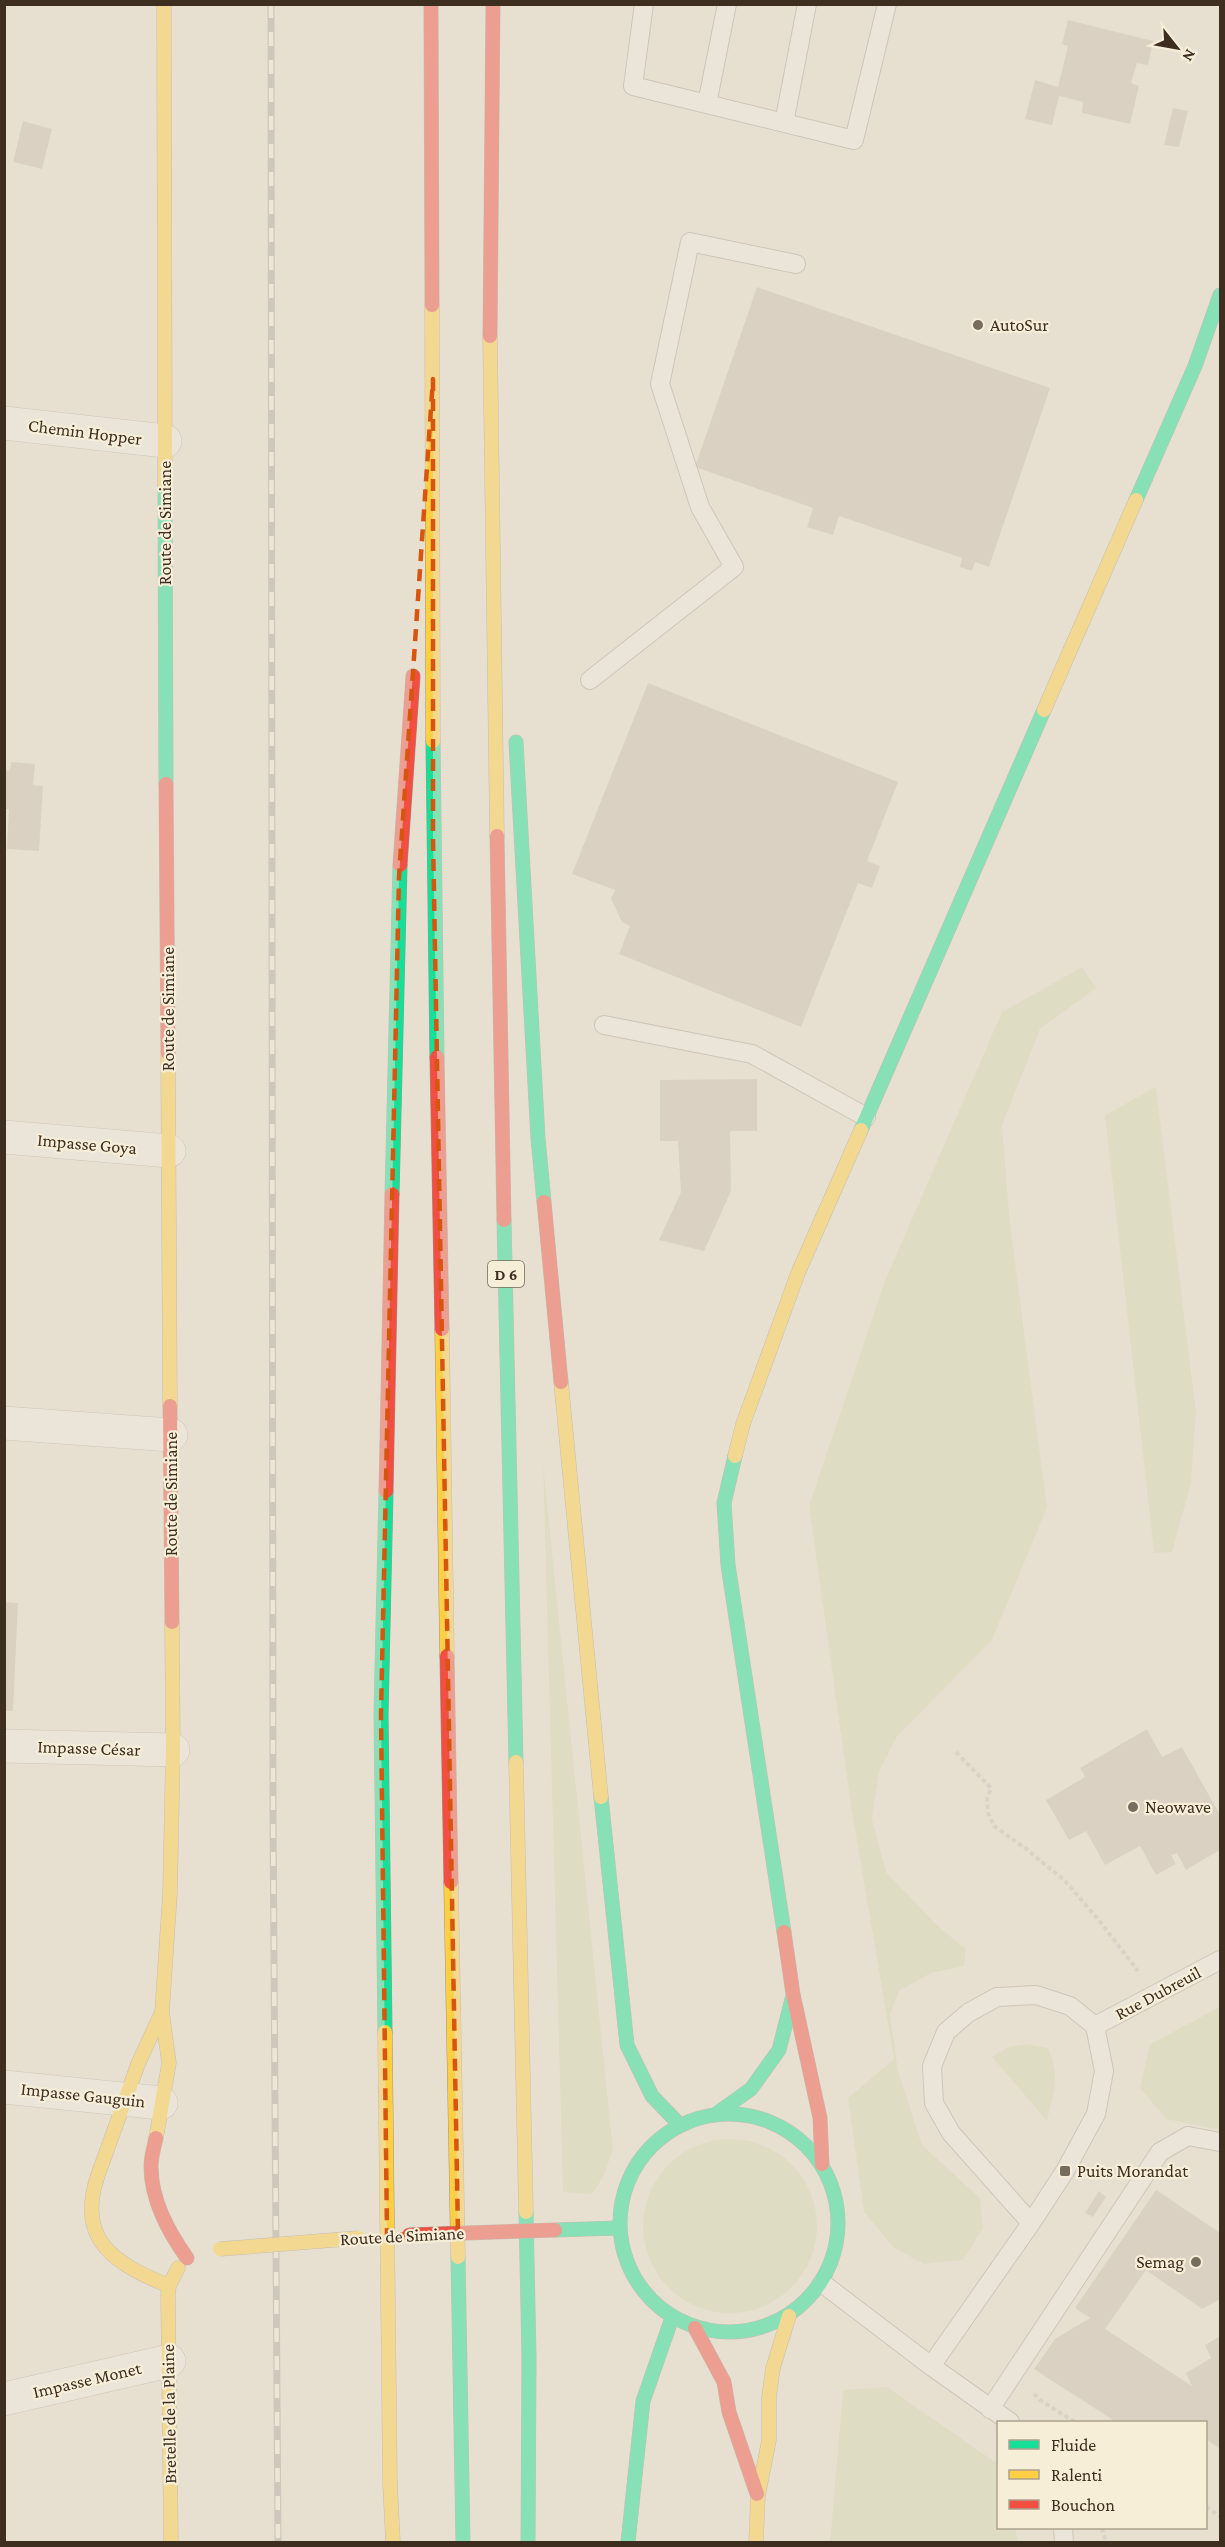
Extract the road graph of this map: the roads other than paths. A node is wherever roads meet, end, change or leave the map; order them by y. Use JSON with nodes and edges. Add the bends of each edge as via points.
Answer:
{"nodes":[{"id":1,"x":164,"y":4,"type":"edge"},
{"id":2,"x":430,"y":4,"type":"edge"},
{"id":3,"x":493,"y":4,"type":"edge"},
{"id":4,"x":644,"y":4,"type":"edge"},
{"id":5,"x":727,"y":4,"type":"edge"},
{"id":6,"x":807,"y":4,"type":"edge"},
{"id":7,"x":887,"y":4,"type":"edge"},
{"id":8,"x":707,"y":104,"type":"junction"},
{"id":9,"x":784,"y":123,"type":"junction"},
{"id":10,"x":796,"y":264,"type":"dead end"},
{"id":11,"x":1221,"y":295,"type":"edge"},
{"id":12,"x":433,"y":379,"type":"junction"},
{"id":13,"x":489,"y":398,"type":"junction"},
{"id":14,"x":4,"y":423,"type":"edge"},
{"id":15,"x":165,"y":441,"type":"junction"},
{"id":16,"x":508,"y":590,"type":"dead end"},
{"id":17,"x":418,"y":600,"type":"dead end"},
{"id":18,"x":414,"y":659,"type":"dead end"},
{"id":19,"x":590,"y":680,"type":"dead end"},
{"id":20,"x":516,"y":732,"type":"dead end"},
{"id":21,"x":604,"y":1025,"type":"dead end"},
{"id":22,"x":866,"y":1117,"type":"junction"},
{"id":23,"x":4,"y":1137,"type":"edge"},
{"id":24,"x":169,"y":1152,"type":"junction"},
{"id":25,"x":4,"y":1423,"type":"edge"},
{"id":26,"x":171,"y":1435,"type":"junction"},
{"id":27,"x":4,"y":1746,"type":"edge"},
{"id":28,"x":173,"y":1750,"type":"junction"},
{"id":29,"x":1221,"y":1960,"type":"edge"},
{"id":30,"x":793,"y":1994,"type":"junction"},
{"id":31,"x":162,"y":2012,"type":"junction"},
{"id":32,"x":1095,"y":2026,"type":"junction"},
{"id":33,"x":4,"y":2087,"type":"edge"},
{"id":34,"x":123,"y":2100,"type":"junction"},
{"id":35,"x":161,"y":2103,"type":"junction"},
{"id":36,"x":716,"y":2114,"type":"junction"},
{"id":37,"x":680,"y":2125,"type":"junction"},
{"id":38,"x":1221,"y":2142,"type":"edge"},
{"id":39,"x":822,"y":2164,"type":"junction"},
{"id":40,"x":1031,"y":2223,"type":"junction"},
{"id":41,"x":619,"y":2228,"type":"junction"},
{"id":42,"x":387,"y":2235,"type":"junction"},
{"id":43,"x":187,"y":2258,"type":"junction"},
{"id":44,"x":822,"y":2283,"type":"junction"},
{"id":45,"x":169,"y":2286,"type":"junction"},
{"id":46,"x":789,"y":2316,"type":"junction"},
{"id":47,"x":672,"y":2318,"type":"junction"},
{"id":48,"x":695,"y":2328,"type":"junction"},
{"id":49,"x":169,"y":2361,"type":"junction"},
{"id":50,"x":931,"y":2366,"type":"junction"},
{"id":51,"x":4,"y":2399,"type":"edge"},
{"id":52,"x":990,"y":2409,"type":"junction"},
{"id":53,"x":1008,"y":2421,"type":"edge"},
{"id":54,"x":758,"y":2496,"type":"junction"},
{"id":55,"x":171,"y":2542,"type":"edge"},
{"id":56,"x":393,"y":2542,"type":"edge"},
{"id":57,"x":463,"y":2542,"type":"edge"},
{"id":58,"x":528,"y":2542,"type":"edge"},
{"id":59,"x":628,"y":2542,"type":"edge"},
{"id":60,"x":756,"y":2542,"type":"edge"}],
"edges":[{"from":1,"to":15,"type":"main road","name":"Route de Simiane"},
{"from":2,"to":12,"type":"main road"},
{"from":3,"to":13,"type":"main road","number":"D 6"},
{"from":4,"to":8,"type":"lane","via":[[633,86]]},
{"from":5,"to":8,"type":"lane"},
{"from":6,"to":9,"type":"lane"},
{"from":7,"to":9,"type":"lane","via":[[855,140]]},
{"from":8,"to":9,"type":"lane"},
{"from":10,"to":19,"type":"lane","via":[[690,242],[660,384],[700,507],[734,567]]},
{"from":11,"to":22,"type":"main road","via":[[1186,388]]},
{"from":12,"to":17,"type":"main road"},
{"from":12,"to":57,"type":"main road","via":[[434,850]]},
{"from":13,"to":16,"type":"main road"},
{"from":13,"to":58,"type":"main road","number":"D 6","via":[[529,2357]]},
{"from":14,"to":15,"type":"street","name":"Chemin Hopper"},
{"from":15,"to":24,"type":"main road","name":"Route de Simiane"},
{"from":18,"to":42,"type":"main road","via":[[399,877],[381,1714]]},
{"from":20,"to":37,"type":"main road","via":[[538,1138],[616,1958],[627,2045],[652,2096]]},
{"from":21,"to":22,"type":"lane","via":[[752,1054]]},
{"from":22,"to":30,"type":"main road","via":[[798,1273],[743,1424],[724,1503],[728,1565]]},
{"from":23,"to":24,"type":"street","name":"Impasse Goya"},
{"from":24,"to":26,"type":"main road","name":"Route de Simiane"},
{"from":25,"to":26,"type":"street"},
{"from":26,"to":28,"type":"main road","name":"Route de Simiane"},
{"from":27,"to":28,"type":"street","name":"Impasse César"},
{"from":28,"to":31,"type":"main road","name":"Route de Simiane","via":[[170,1893]]},
{"from":29,"to":32,"type":"lane","name":"Rue Dubreuil"},
{"from":30,"to":36,"type":"main road","via":[[779,2050],[751,2090]]},
{"from":30,"to":39,"type":"main road","via":[[820,2118]]},
{"from":31,"to":34,"type":"main road","name":"Route de Simiane"},
{"from":31,"to":35,"type":"main road","name":"Route de Simiane","via":[[169,2063]]},
{"from":32,"to":40,"type":"lane","via":[[1104,2071],[1096,2114]]},
{"from":32,"to":40,"type":"lane","via":[[1070,2006],[1036,1995],[997,1997],[968,2013],[946,2032],[932,2066],[934,2103],[951,2133]]},
{"from":33,"to":34,"type":"street","name":"Impasse Gauguin"},
{"from":34,"to":35,"type":"street","name":"Impasse Gauguin"},
{"from":34,"to":45,"type":"main road","name":"Route de Simiane","via":[[92,2195],[94,2230],[117,2262]]},
{"from":35,"to":43,"type":"main road","name":"Route de Simiane","via":[[151,2166],[159,2209]]},
{"from":36,"to":37,"type":"main road"},
{"from":36,"to":39,"type":"main road","via":[[757,2116],[794,2134]]},
{"from":37,"to":41,"type":"main road","via":[[647,2150],[625,2186]]},
{"from":38,"to":52,"type":"lane","via":[[1188,2136],[1160,2152]]},
{"from":39,"to":44,"type":"main road","via":[[837,2202],[837,2244]]},
{"from":40,"to":50,"type":"lane"},
{"from":41,"to":42,"type":"main road","name":"Route de Simiane","bridge":true},
{"from":41,"to":47,"type":"main road","via":[[630,2271],[645,2295]]},
{"from":42,"to":43,"type":"main road","name":"Route de Simiane","bridge":true,"via":[[220,2249]]},
{"from":42,"to":56,"type":"main road"},
{"from":43,"to":45,"type":"main road"},
{"from":44,"to":46,"type":"main road"},
{"from":44,"to":50,"type":"lane"},
{"from":45,"to":49,"type":"main road","name":"Bretelle de la Plaine"},
{"from":46,"to":48,"type":"main road","via":[[743,2332]]},
{"from":46,"to":54,"type":"main road","via":[[773,2368],[769,2440]]},
{"from":47,"to":48,"type":"main road"},
{"from":47,"to":59,"type":"main road","via":[[643,2401]]},
{"from":48,"to":54,"type":"main road","via":[[724,2382],[729,2412]]},
{"from":49,"to":51,"type":"street","name":"Impasse Monet"},
{"from":49,"to":55,"type":"main road","name":"Bretelle de la Plaine"},
{"from":50,"to":52,"type":"lane"},
{"from":52,"to":53,"type":"lane"},
{"from":54,"to":60,"type":"main road"}]}
